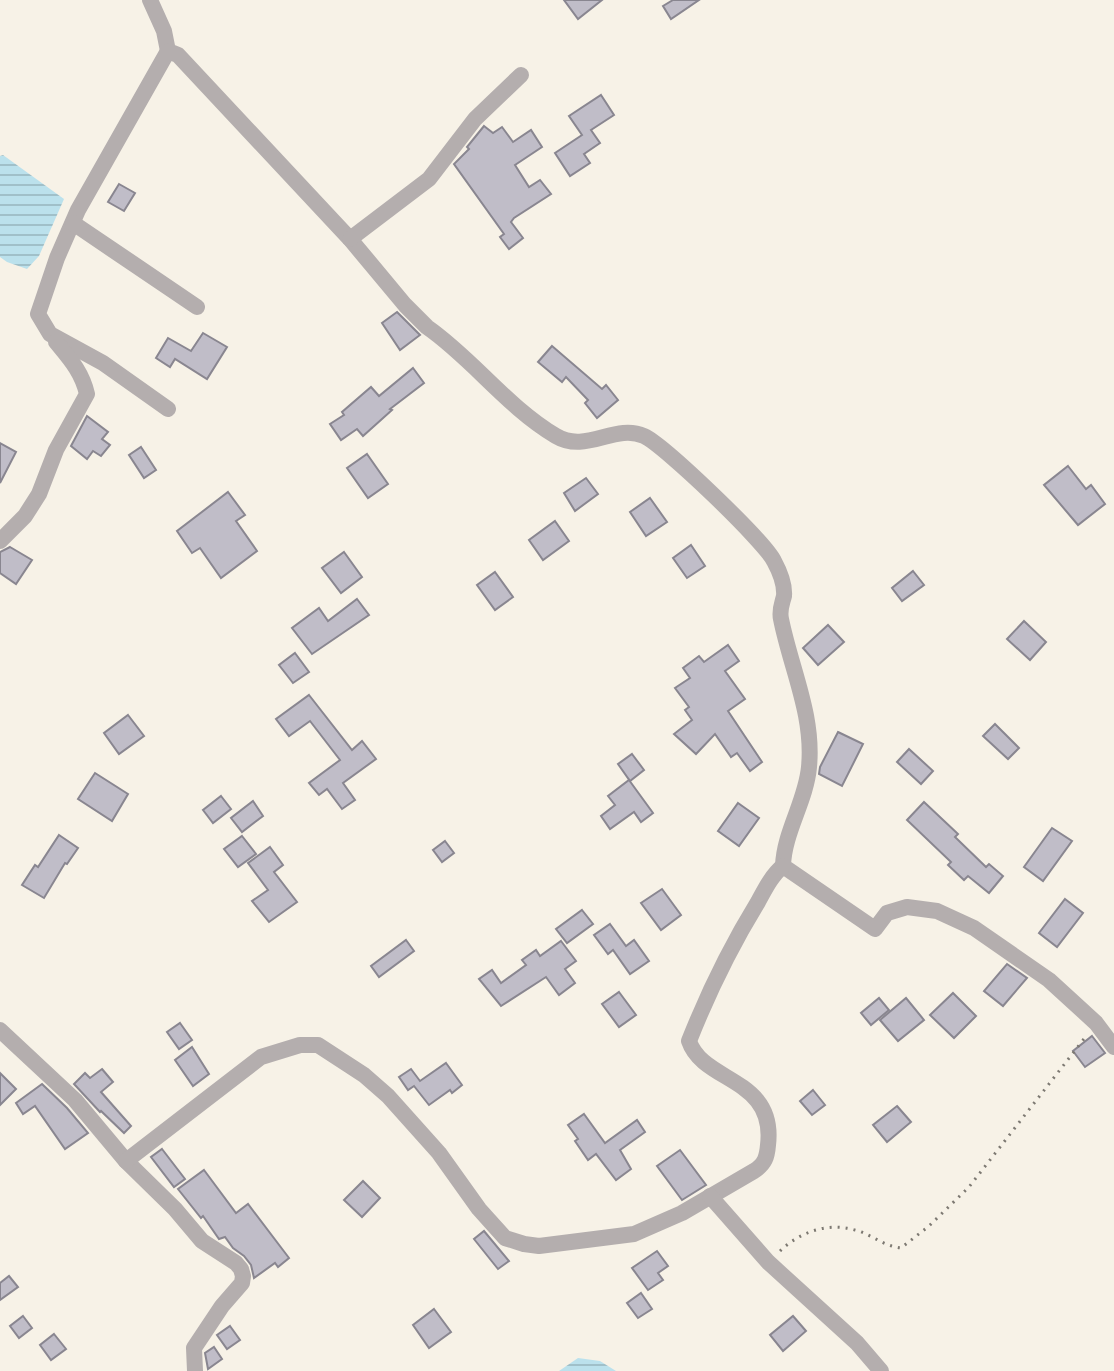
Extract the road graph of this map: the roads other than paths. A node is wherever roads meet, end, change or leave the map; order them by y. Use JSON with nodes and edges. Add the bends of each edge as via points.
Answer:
{"nodes":[{"id":1,"x":150,"y":0,"type":"edge"},
{"id":2,"x":168,"y":51,"type":"junction"},
{"id":3,"x":521,"y":75,"type":"dead end"},
{"id":4,"x":73,"y":223,"type":"junction"},
{"id":5,"x":350,"y":239,"type":"junction"},
{"id":6,"x":197,"y":307,"type":"dead end"},
{"id":7,"x":50,"y":334,"type":"junction"},
{"id":8,"x":168,"y":409,"type":"dead end"},
{"id":9,"x":0,"y":541,"type":"edge"},
{"id":10,"x":783,"y":866,"type":"junction"},
{"id":11,"x":0,"y":1030,"type":"edge"},
{"id":12,"x":1114,"y":1047,"type":"edge"},
{"id":13,"x":126,"y":1161,"type":"junction"},
{"id":14,"x":710,"y":1196,"type":"junction"},
{"id":15,"x":195,"y":1371,"type":"edge"},
{"id":16,"x":881,"y":1371,"type":"edge"}],
"edges":[{"from":1,"to":2,"type":"street"},
{"from":2,"to":4,"type":"street"},
{"from":2,"to":5,"type":"street","via":[[178,55]]},
{"from":3,"to":5,"type":"street","via":[[475,119],[429,179]]},
{"from":4,"to":6,"type":"street"},
{"from":4,"to":7,"type":"street","via":[[39,305],[41,322]]},
{"from":5,"to":10,"type":"street","via":[[405,305],[517,407],[559,438],[587,443],[614,434],[642,435],[773,558],[784,583],[780,612],[802,691],[809,762]]},
{"from":7,"to":8,"type":"street"},
{"from":7,"to":9,"type":"street","via":[[74,363],[87,394],[39,494]]},
{"from":10,"to":12,"type":"street","via":[[875,929],[887,913],[907,907],[937,911],[974,928],[1049,980]]},
{"from":10,"to":14,"type":"street","via":[[722,968],[689,1041],[695,1054],[757,1099],[769,1124],[762,1166]]},
{"from":11,"to":13,"type":"street","via":[[75,1100]]},
{"from":13,"to":14,"type":"street","via":[[261,1057],[318,1045],[388,1096],[505,1238],[539,1246],[634,1234]]},
{"from":13,"to":15,"type":"street","via":[[202,1241],[236,1263],[243,1276],[198,1339]]},
{"from":14,"to":16,"type":"street","via":[[768,1262]]}]}
